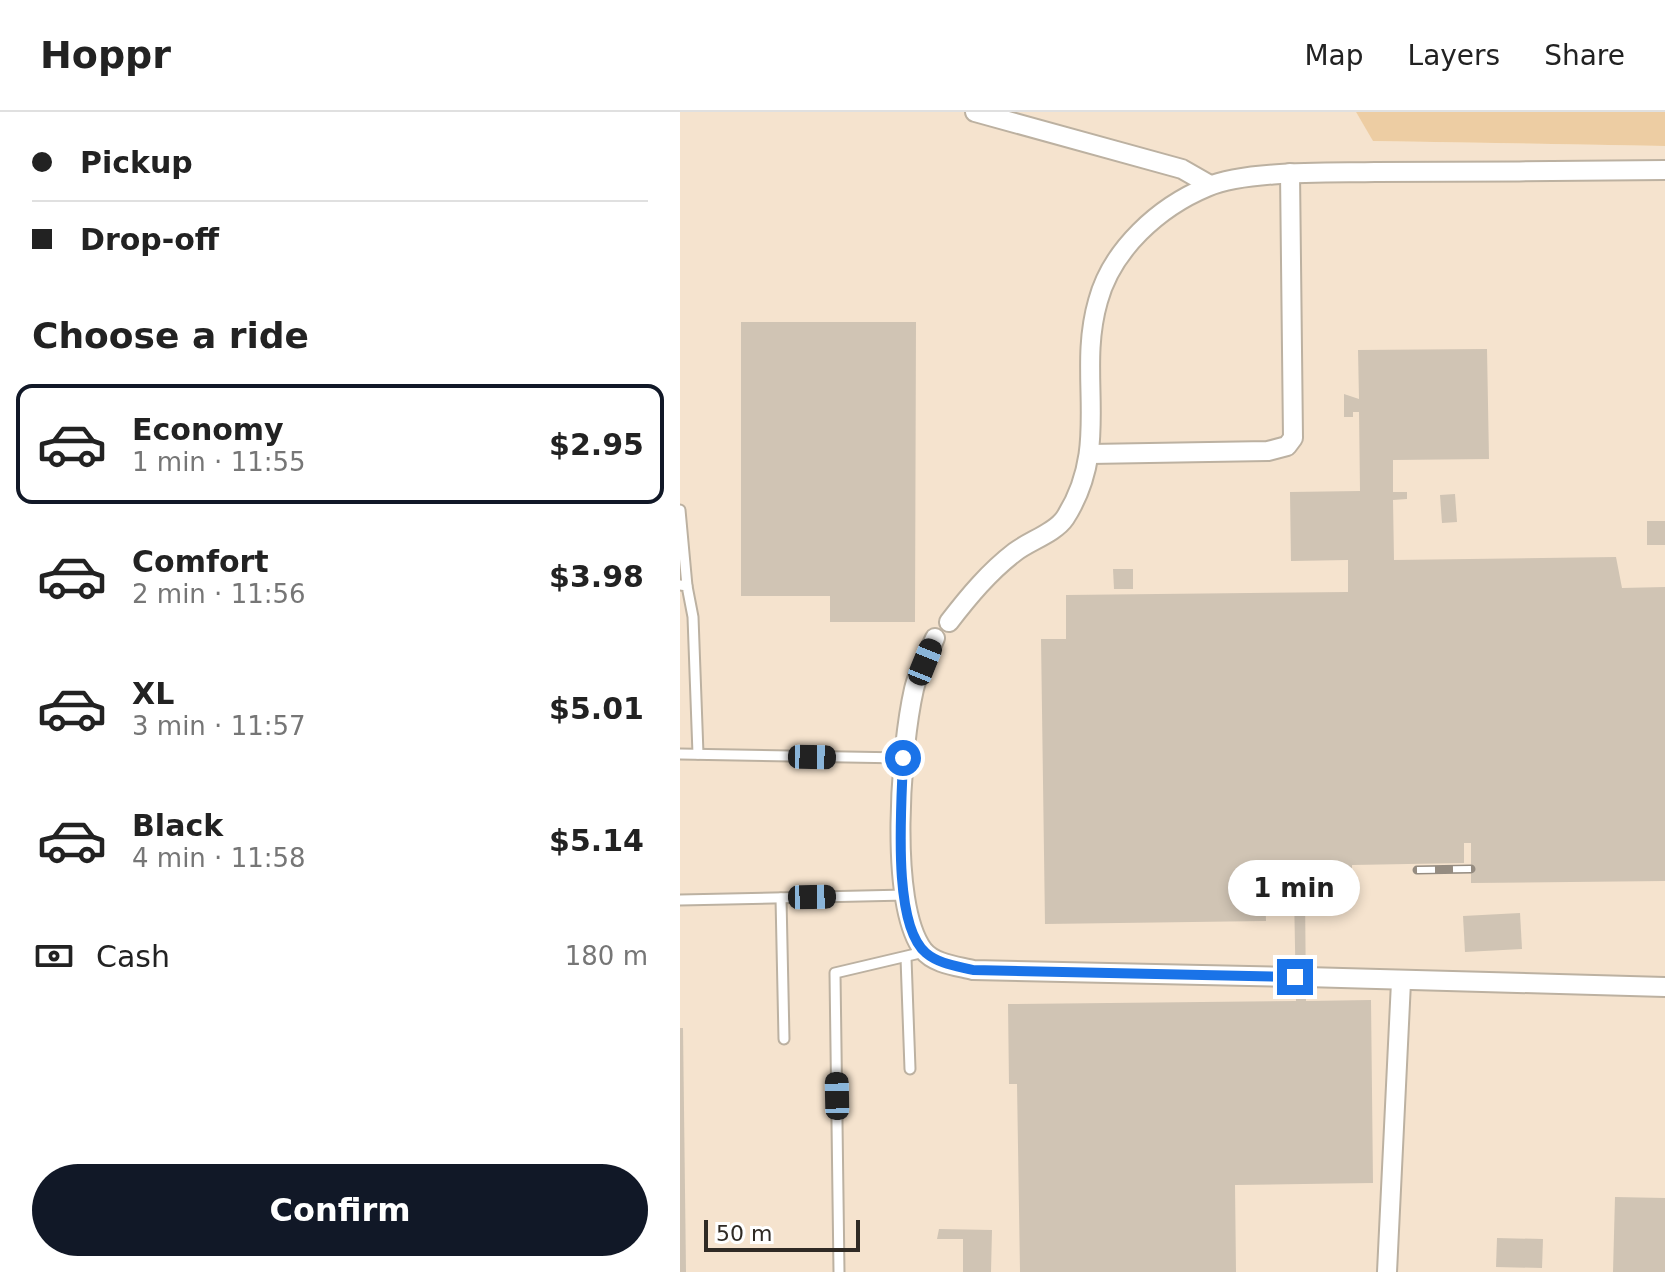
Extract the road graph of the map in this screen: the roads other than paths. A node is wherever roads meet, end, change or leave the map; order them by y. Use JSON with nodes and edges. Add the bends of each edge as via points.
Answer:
{"nodes":[{"id":1,"x":975,"y":112,"type":"edge"},
{"id":2,"x":1665,"y":170,"type":"edge"},
{"id":3,"x":1290,"y":173,"type":"junction"},
{"id":4,"x":1210,"y":185,"type":"junction"},
{"id":5,"x":1090,"y":454,"type":"junction"},
{"id":6,"x":680,"y":510,"type":"edge"},
{"id":7,"x":684,"y":585,"type":"edge"},
{"id":8,"x":949,"y":622,"type":"dead end"},
{"id":9,"x":935,"y":638,"type":"dead end"},
{"id":10,"x":680,"y":754,"type":"edge"},
{"id":11,"x":698,"y":754,"type":"junction"},
{"id":12,"x":903,"y":758,"type":"junction"},
{"id":13,"x":906,"y":895,"type":"junction"},
{"id":14,"x":781,"y":898,"type":"junction"},
{"id":15,"x":680,"y":900,"type":"edge"},
{"id":16,"x":915,"y":955,"type":"junction"},
{"id":17,"x":1401,"y":982,"type":"junction"},
{"id":18,"x":1665,"y":987,"type":"edge"},
{"id":19,"x":784,"y":1039,"type":"dead end"},
{"id":20,"x":910,"y":1069,"type":"dead end"},
{"id":21,"x":839,"y":1272,"type":"edge"},
{"id":22,"x":1387,"y":1272,"type":"edge"}],
"edges":[{"from":1,"to":4,"type":"street","via":[[1182,169]]},
{"from":2,"to":3,"type":"street"},
{"from":3,"to":4,"type":"street"},
{"from":3,"to":5,"type":"street","via":[[1293,438],[1287,446],[1268,451]]},
{"from":4,"to":5,"type":"street","via":[[1142,228],[1115,263],[1098,300],[1089,352]]},
{"from":5,"to":8,"type":"street","via":[[1064,521],[1015,552]]},
{"from":6,"to":7,"type":"lane"},
{"from":7,"to":11,"type":"lane","via":[[693,617]]},
{"from":9,"to":12,"type":"street","via":[[915,686]]},
{"from":10,"to":11,"type":"lane"},
{"from":11,"to":12,"type":"lane"},
{"from":12,"to":13,"type":"street"},
{"from":13,"to":14,"type":"lane"},
{"from":13,"to":16,"type":"street"},
{"from":14,"to":15,"type":"lane"},
{"from":14,"to":19,"type":"lane"},
{"from":16,"to":17,"type":"street","via":[[973,970]]},
{"from":16,"to":20,"type":"lane"},
{"from":16,"to":21,"type":"lane","via":[[835,973]]},
{"from":17,"to":18,"type":"street"},
{"from":17,"to":22,"type":"street"}]}
